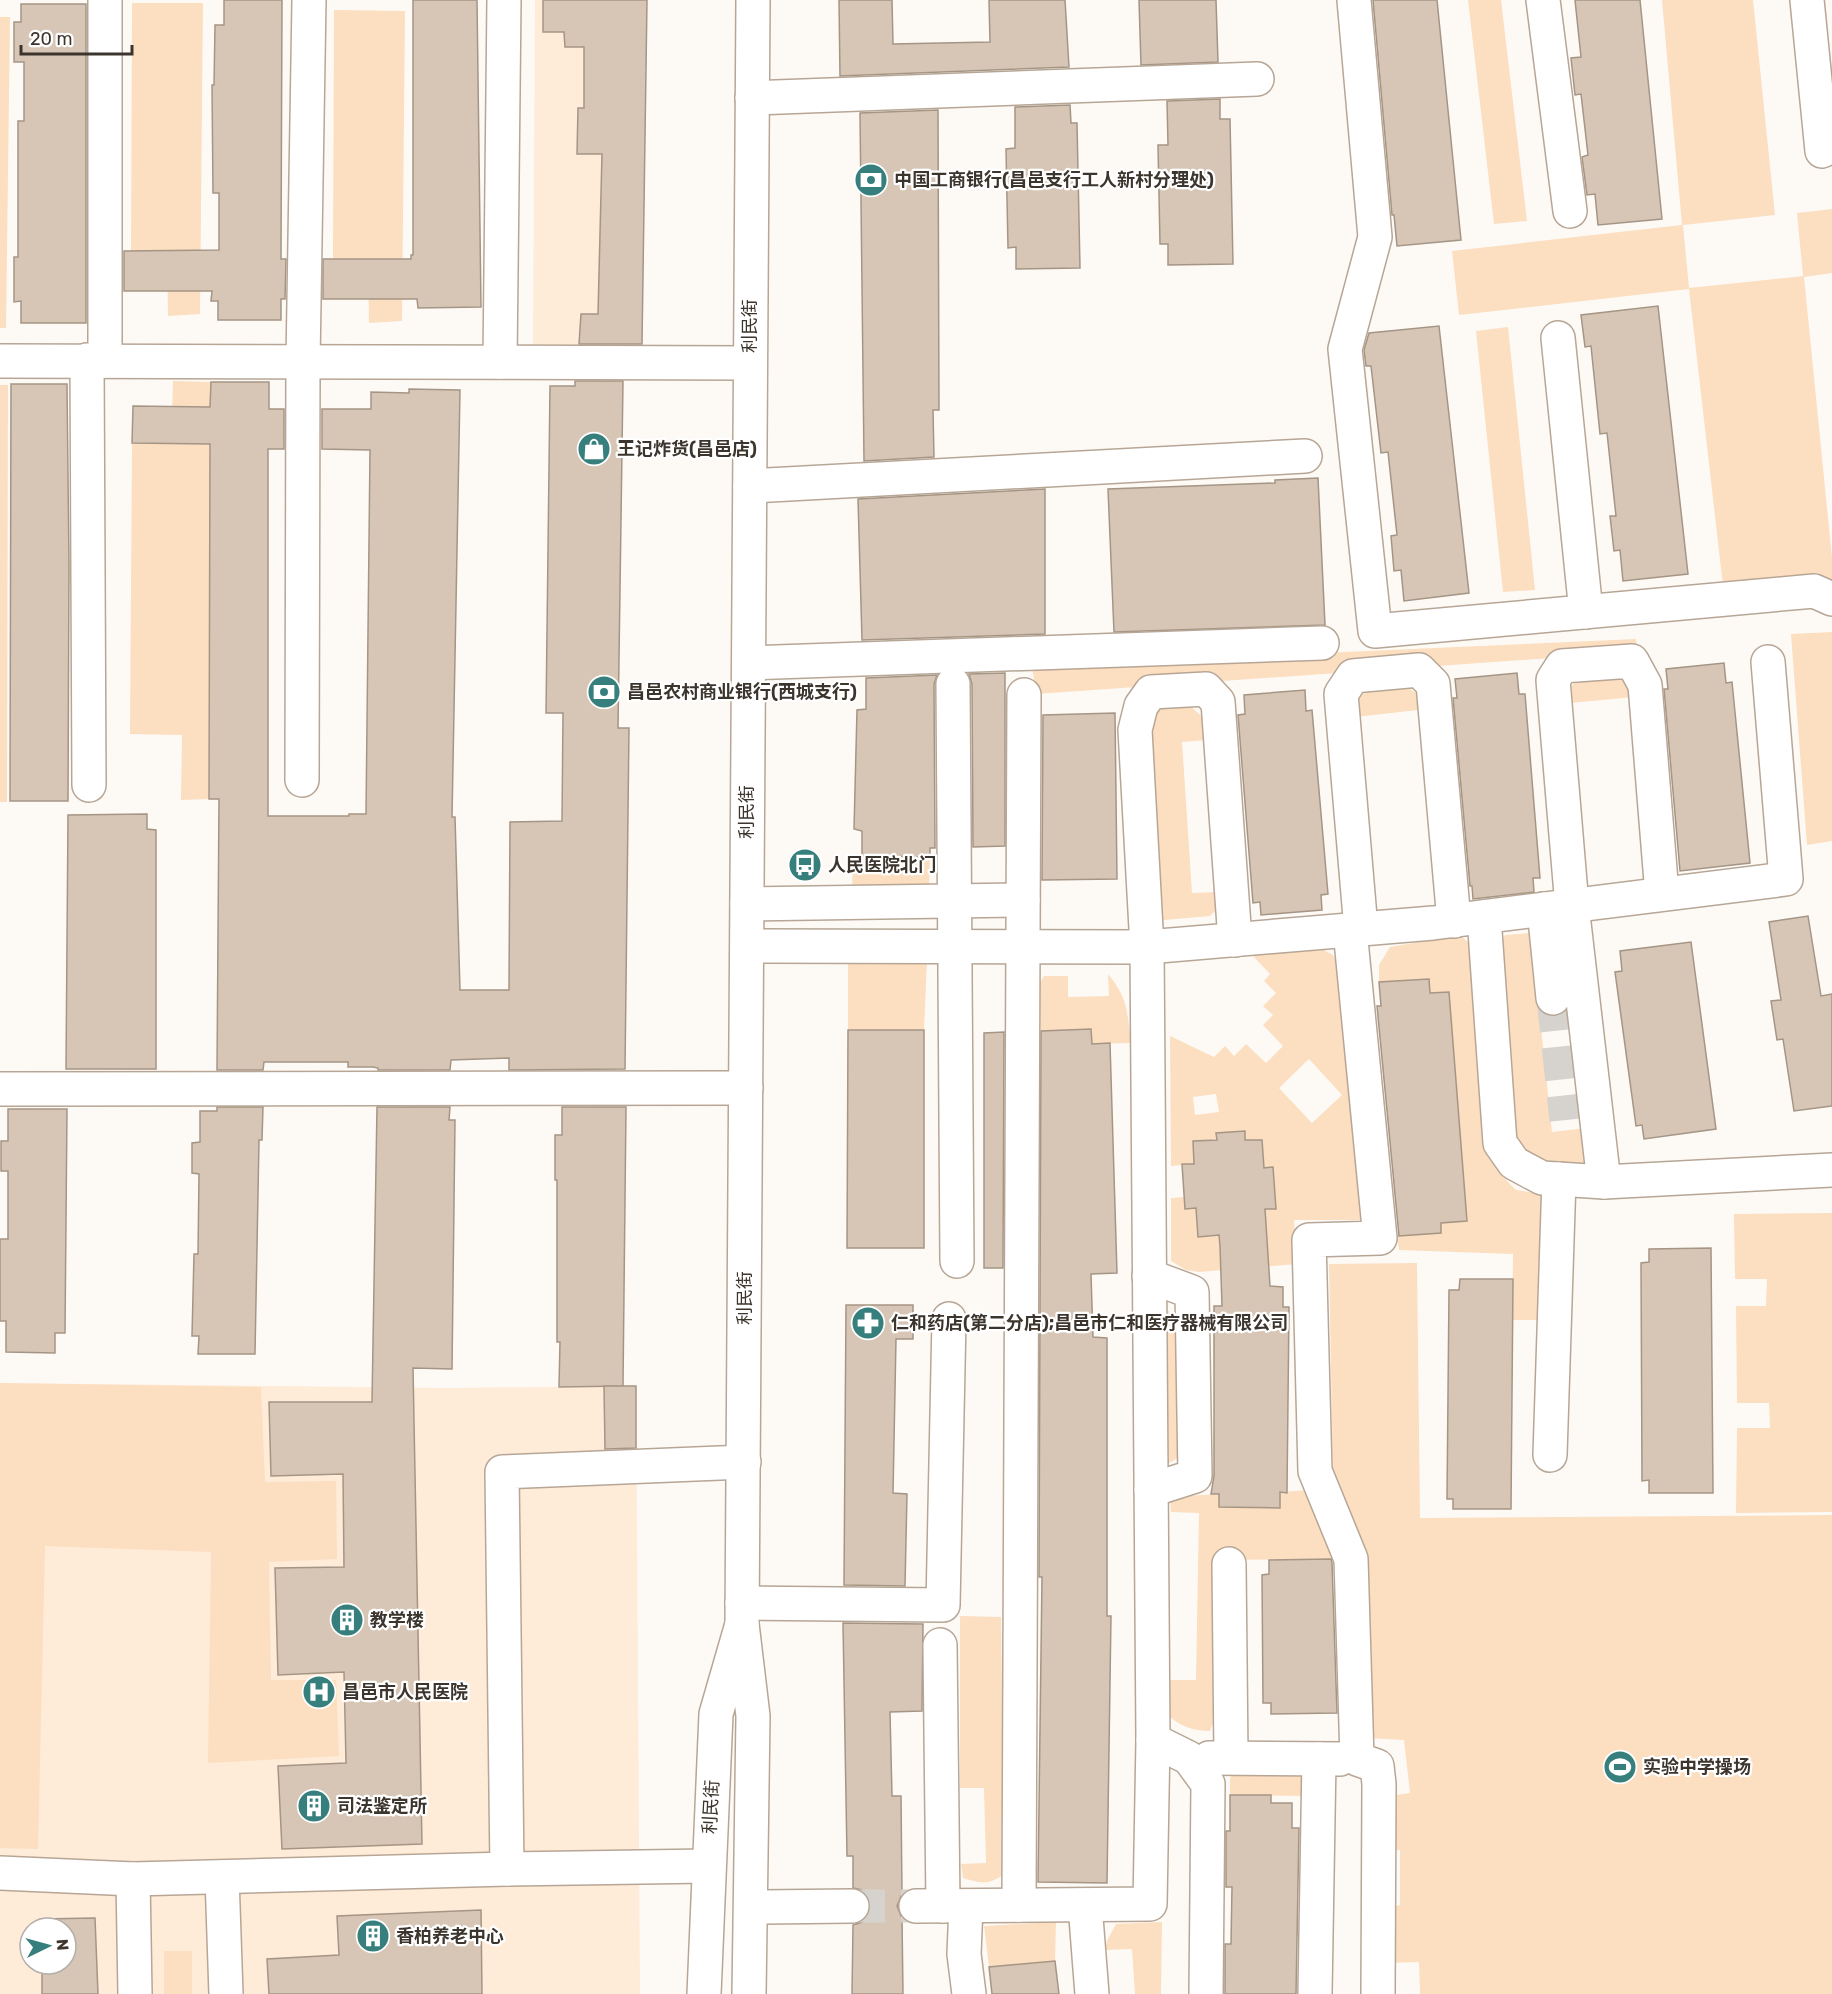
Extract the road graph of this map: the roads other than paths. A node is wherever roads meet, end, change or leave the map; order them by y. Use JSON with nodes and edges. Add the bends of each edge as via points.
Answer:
{"nodes":[{"id":1,"x":105,"y":0,"type":"edge"},
{"id":2,"x":309,"y":0,"type":"edge"},
{"id":3,"x":504,"y":0,"type":"edge"},
{"id":4,"x":753,"y":0,"type":"edge"},
{"id":5,"x":1354,"y":0,"type":"edge"},
{"id":6,"x":1543,"y":0,"type":"edge"},
{"id":7,"x":1807,"y":0,"type":"edge"},
{"id":8,"x":1257,"y":79,"type":"dead end"},
{"id":9,"x":752,"y":98,"type":"junction"},
{"id":10,"x":1822,"y":151,"type":"dead end"},
{"id":11,"x":1570,"y":211,"type":"dead end"},
{"id":12,"x":1558,"y":338,"type":"dead end"},
{"id":13,"x":0,"y":361,"type":"edge"},
{"id":14,"x":96,"y":361,"type":"junction"},
{"id":15,"x":303,"y":361,"type":"junction"},
{"id":16,"x":500,"y":362,"type":"junction"},
{"id":17,"x":750,"y":363,"type":"junction"},
{"id":18,"x":1305,"y":456,"type":"dead end"},
{"id":19,"x":750,"y":486,"type":"junction"},
{"id":20,"x":1832,"y":599,"type":"edge"},
{"id":21,"x":1586,"y":612,"type":"junction"},
{"id":22,"x":1322,"y":643,"type":"dead end"},
{"id":23,"x":1768,"y":662,"type":"dead end"},
{"id":24,"x":748,"y":663,"type":"junction"},
{"id":25,"x":954,"y":684,"type":"dead end"},
{"id":26,"x":1024,"y":695,"type":"dead end"},
{"id":27,"x":302,"y":780,"type":"dead end"},
{"id":28,"x":88,"y":785,"type":"dead end"},
{"id":29,"x":1662,"y":894,"type":"junction"},
{"id":30,"x":1023,"y":900,"type":"junction"},
{"id":31,"x":956,"y":902,"type":"junction"},
{"id":32,"x":747,"y":904,"type":"junction"},
{"id":33,"x":1558,"y":908,"type":"junction"},
{"id":34,"x":1469,"y":919,"type":"junction"},
{"id":35,"x":1356,"y":930,"type":"junction"},
{"id":36,"x":1235,"y":940,"type":"junction"},
{"id":37,"x":747,"y":946,"type":"junction"},
{"id":38,"x":956,"y":946,"type":"junction"},
{"id":39,"x":1023,"y":947,"type":"junction"},
{"id":40,"x":1147,"y":947,"type":"junction"},
{"id":41,"x":1553,"y":998,"type":"tunnel mouth"},
{"id":42,"x":746,"y":1088,"type":"junction"},
{"id":43,"x":0,"y":1089,"type":"edge"},
{"id":44,"x":1832,"y":1170,"type":"edge"},
{"id":45,"x":1558,"y":1179,"type":"junction"},
{"id":46,"x":1604,"y":1182,"type":"junction"},
{"id":47,"x":957,"y":1261,"type":"dead end"},
{"id":48,"x":1149,"y":1276,"type":"junction"},
{"id":49,"x":949,"y":1319,"type":"dead end"},
{"id":50,"x":1550,"y":1455,"type":"dead end"},
{"id":51,"x":744,"y":1462,"type":"junction"},
{"id":52,"x":1151,"y":1490,"type":"junction"},
{"id":53,"x":1229,"y":1564,"type":"dead end"},
{"id":54,"x":742,"y":1614,"type":"junction"},
{"id":55,"x":940,"y":1645,"type":"dead end"},
{"id":56,"x":1153,"y":1740,"type":"junction"},
{"id":57,"x":1231,"y":1757,"type":"junction"},
{"id":58,"x":1189,"y":1758,"type":"junction"},
{"id":59,"x":1319,"y":1759,"type":"junction"},
{"id":60,"x":1357,"y":1759,"type":"junction"},
{"id":61,"x":708,"y":1866,"type":"junction"},
{"id":62,"x":507,"y":1869,"type":"junction"},
{"id":63,"x":0,"y":1873,"type":"edge"},
{"id":64,"x":222,"y":1876,"type":"junction"},
{"id":65,"x":133,"y":1879,"type":"junction"},
{"id":66,"x":1019,"y":1905,"type":"junction"},
{"id":67,"x":1085,"y":1905,"type":"junction"},
{"id":68,"x":852,"y":1906,"type":"tunnel mouth"},
{"id":69,"x":942,"y":1906,"type":"junction"},
{"id":70,"x":751,"y":1907,"type":"junction"},
{"id":71,"x":135,"y":1994,"type":"edge"},
{"id":72,"x":226,"y":1994,"type":"edge"},
{"id":73,"x":704,"y":1994,"type":"edge"},
{"id":74,"x":748,"y":1994,"type":"edge"},
{"id":75,"x":969,"y":1994,"type":"edge"},
{"id":76,"x":1092,"y":1994,"type":"edge"},
{"id":77,"x":1206,"y":1994,"type":"edge"},
{"id":78,"x":1315,"y":1994,"type":"edge"},
{"id":79,"x":1378,"y":1994,"type":"edge"}],
"edges":[{"from":1,"to":14,"type":"street"},
{"from":2,"to":15,"type":"street"},
{"from":3,"to":16,"type":"street"},
{"from":4,"to":9,"type":"street","name":"利民街"},
{"from":5,"to":21,"type":"street","via":[[1375,237],[1345,349],[1375,632]]},
{"from":6,"to":11,"type":"street"},
{"from":7,"to":10,"type":"street"},
{"from":8,"to":9,"type":"street"},
{"from":9,"to":17,"type":"street","name":"利民街"},
{"from":12,"to":21,"type":"street"},
{"from":13,"to":14,"type":"street"},
{"from":14,"to":15,"type":"street"},
{"from":14,"to":28,"type":"street"},
{"from":15,"to":16,"type":"street"},
{"from":15,"to":27,"type":"street"},
{"from":16,"to":17,"type":"street"},
{"from":17,"to":19,"type":"street","name":"利民街"},
{"from":18,"to":19,"type":"street"},
{"from":19,"to":24,"type":"street","name":"利民街"},
{"from":20,"to":21,"type":"street","via":[[1814,591]]},
{"from":22,"to":24,"type":"street"},
{"from":23,"to":29,"type":"street","via":[[1786,879]]},
{"from":24,"to":32,"type":"street","name":"利民街"},
{"from":25,"to":31,"type":"street"},
{"from":26,"to":30,"type":"street"},
{"from":29,"to":33,"type":"street"},
{"from":29,"to":33,"type":"street","via":[[1645,684],[1632,661],[1562,666],[1553,680]]},
{"from":30,"to":31,"type":"street"},
{"from":30,"to":39,"type":"street"},
{"from":31,"to":32,"type":"street"},
{"from":31,"to":38,"type":"street"},
{"from":32,"to":37,"type":"street","name":"利民街"},
{"from":33,"to":34,"type":"street"},
{"from":33,"to":41,"type":"street"},
{"from":33,"to":46,"type":"street"},
{"from":34,"to":35,"type":"street"},
{"from":34,"to":35,"type":"street","via":[[1433,684],[1419,670],[1353,676],[1341,694]]},
{"from":34,"to":45,"type":"street","via":[[1500,1143],[1514,1163],[1542,1178]]},
{"from":35,"to":36,"type":"street"},
{"from":35,"to":60,"type":"street","via":[[1380,1238],[1309,1240],[1315,1471],[1352,1559]]},
{"from":36,"to":40,"type":"street"},
{"from":36,"to":40,"type":"street","via":[[1218,702],[1206,689],[1151,692],[1141,706],[1135,730]]},
{"from":37,"to":38,"type":"street"},
{"from":37,"to":42,"type":"street","name":"利民街"},
{"from":38,"to":39,"type":"street"},
{"from":38,"to":47,"type":"street"},
{"from":39,"to":40,"type":"street"},
{"from":39,"to":66,"type":"street"},
{"from":40,"to":48,"type":"street"},
{"from":42,"to":43,"type":"street"},
{"from":42,"to":51,"type":"street","name":"利民街"},
{"from":44,"to":46,"type":"street"},
{"from":45,"to":46,"type":"street"},
{"from":45,"to":50,"type":"street"},
{"from":48,"to":52,"type":"street"},
{"from":48,"to":52,"type":"street","via":[[1192,1292],[1195,1476]]},
{"from":49,"to":54,"type":"street","via":[[943,1605]]},
{"from":51,"to":54,"type":"street","name":"利民街"},
{"from":51,"to":62,"type":"street","via":[[502,1472]]},
{"from":52,"to":56,"type":"street"},
{"from":53,"to":57,"type":"street"},
{"from":54,"to":61,"type":"street","name":"利民街","via":[[716,1714]]},
{"from":54,"to":70,"type":"street","name":"利民街","via":[[753,1716]]},
{"from":55,"to":69,"type":"street"},
{"from":56,"to":58,"type":"street"},
{"from":56,"to":67,"type":"street","via":[[1150,1904]]},
{"from":57,"to":58,"type":"street"},
{"from":57,"to":59,"type":"street"},
{"from":58,"to":77,"type":"street","via":[[1208,1784]]},
{"from":59,"to":60,"type":"street"},
{"from":59,"to":78,"type":"street"},
{"from":60,"to":79,"type":"street","via":[[1377,1766],[1379,1784]]},
{"from":61,"to":62,"type":"street"},
{"from":61,"to":73,"type":"street","name":"利民街"},
{"from":62,"to":64,"type":"street"},
{"from":63,"to":65,"type":"street"},
{"from":64,"to":65,"type":"street"},
{"from":64,"to":72,"type":"street"},
{"from":65,"to":71,"type":"street"},
{"from":66,"to":67,"type":"street"},
{"from":66,"to":69,"type":"street"},
{"from":67,"to":76,"type":"street"},
{"from":68,"to":70,"type":"street"},
{"from":69,"to":75,"type":"street","via":[[964,1954]]},
{"from":70,"to":74,"type":"street","name":"利民街"}]}
